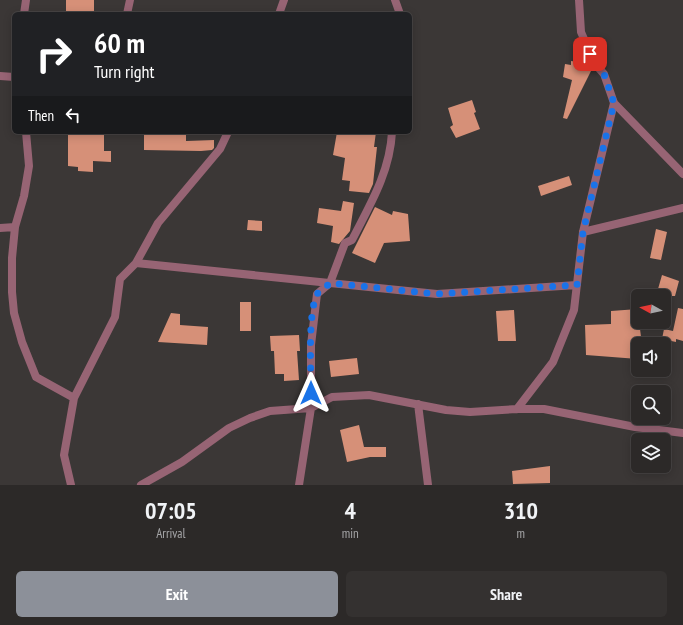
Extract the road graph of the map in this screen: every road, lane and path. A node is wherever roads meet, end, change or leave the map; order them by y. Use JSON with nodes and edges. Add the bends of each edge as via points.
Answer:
{"nodes":[{"id":1,"x":26,"y":0,"type":"edge"},
{"id":2,"x":130,"y":0,"type":"edge"},
{"id":3,"x":284,"y":0,"type":"edge"},
{"id":4,"x":395,"y":0,"type":"edge"},
{"id":5,"x":579,"y":0,"type":"edge"},
{"id":6,"x":24,"y":12,"type":"edge"},
{"id":7,"x":127,"y":12,"type":"edge"},
{"id":8,"x":280,"y":12,"type":"edge"},
{"id":9,"x":399,"y":12,"type":"edge"},
{"id":10,"x":0,"y":76,"type":"edge"},
{"id":11,"x":12,"y":77,"type":"edge"},
{"id":12,"x":614,"y":103,"type":"junction"},
{"id":13,"x":26,"y":134,"type":"edge"},
{"id":14,"x":227,"y":134,"type":"edge"},
{"id":15,"x":392,"y":134,"type":"edge"},
{"id":16,"x":683,"y":174,"type":"edge"},
{"id":17,"x":683,"y":208,"type":"edge"},
{"id":18,"x":16,"y":227,"type":"junction"},
{"id":19,"x":0,"y":228,"type":"edge"},
{"id":20,"x":583,"y":232,"type":"junction"},
{"id":21,"x":136,"y":263,"type":"junction"},
{"id":22,"x":330,"y":283,"type":"junction"},
{"id":23,"x":577,"y":285,"type":"junction"},
{"id":24,"x":74,"y":398,"type":"junction"},
{"id":25,"x":418,"y":404,"type":"junction"},
{"id":26,"x":311,"y":408,"type":"junction"},
{"id":27,"x":517,"y":409,"type":"junction"},
{"id":28,"x":683,"y":433,"type":"edge"},
{"id":29,"x":71,"y":485,"type":"edge"},
{"id":30,"x":141,"y":485,"type":"edge"},
{"id":31,"x":299,"y":485,"type":"edge"},
{"id":32,"x":428,"y":485,"type":"edge"}],
"edges":[{"from":1,"to":6,"type":"street"},
{"from":2,"to":7,"type":"street"},
{"from":3,"to":8,"type":"street"},
{"from":4,"to":9,"type":"street"},
{"from":5,"to":12,"type":"street","via":[[581,32],[595,64],[604,74]]},
{"from":10,"to":11,"type":"street"},
{"from":12,"to":16,"type":"street"},
{"from":12,"to":20,"type":"street"},
{"from":13,"to":18,"type":"street","via":[[29,166]]},
{"from":14,"to":21,"type":"street","via":[[220,149],[158,223]]},
{"from":15,"to":22,"type":"street","via":[[391,150],[383,179],[352,240],[345,243]]},
{"from":17,"to":20,"type":"street"},
{"from":18,"to":19,"type":"street"},
{"from":18,"to":24,"type":"street","via":[[12,258],[12,292],[14,313],[22,342],[36,377]]},
{"from":20,"to":23,"type":"street"},
{"from":21,"to":22,"type":"street"},
{"from":21,"to":24,"type":"street","via":[[120,279],[115,317]]},
{"from":22,"to":23,"type":"street","via":[[437,294]]},
{"from":22,"to":26,"type":"street","via":[[317,294],[314,310]]},
{"from":23,"to":27,"type":"street","via":[[574,310],[553,362]]},
{"from":24,"to":29,"type":"street","via":[[64,455]]},
{"from":25,"to":26,"type":"street","via":[[368,395],[332,397]]},
{"from":25,"to":27,"type":"street","via":[[470,412]]},
{"from":25,"to":32,"type":"street"},
{"from":26,"to":30,"type":"street","via":[[270,411],[250,418],[229,428],[182,462]]},
{"from":26,"to":31,"type":"street"},
{"from":27,"to":28,"type":"street","via":[[544,409],[635,428]]}]}
